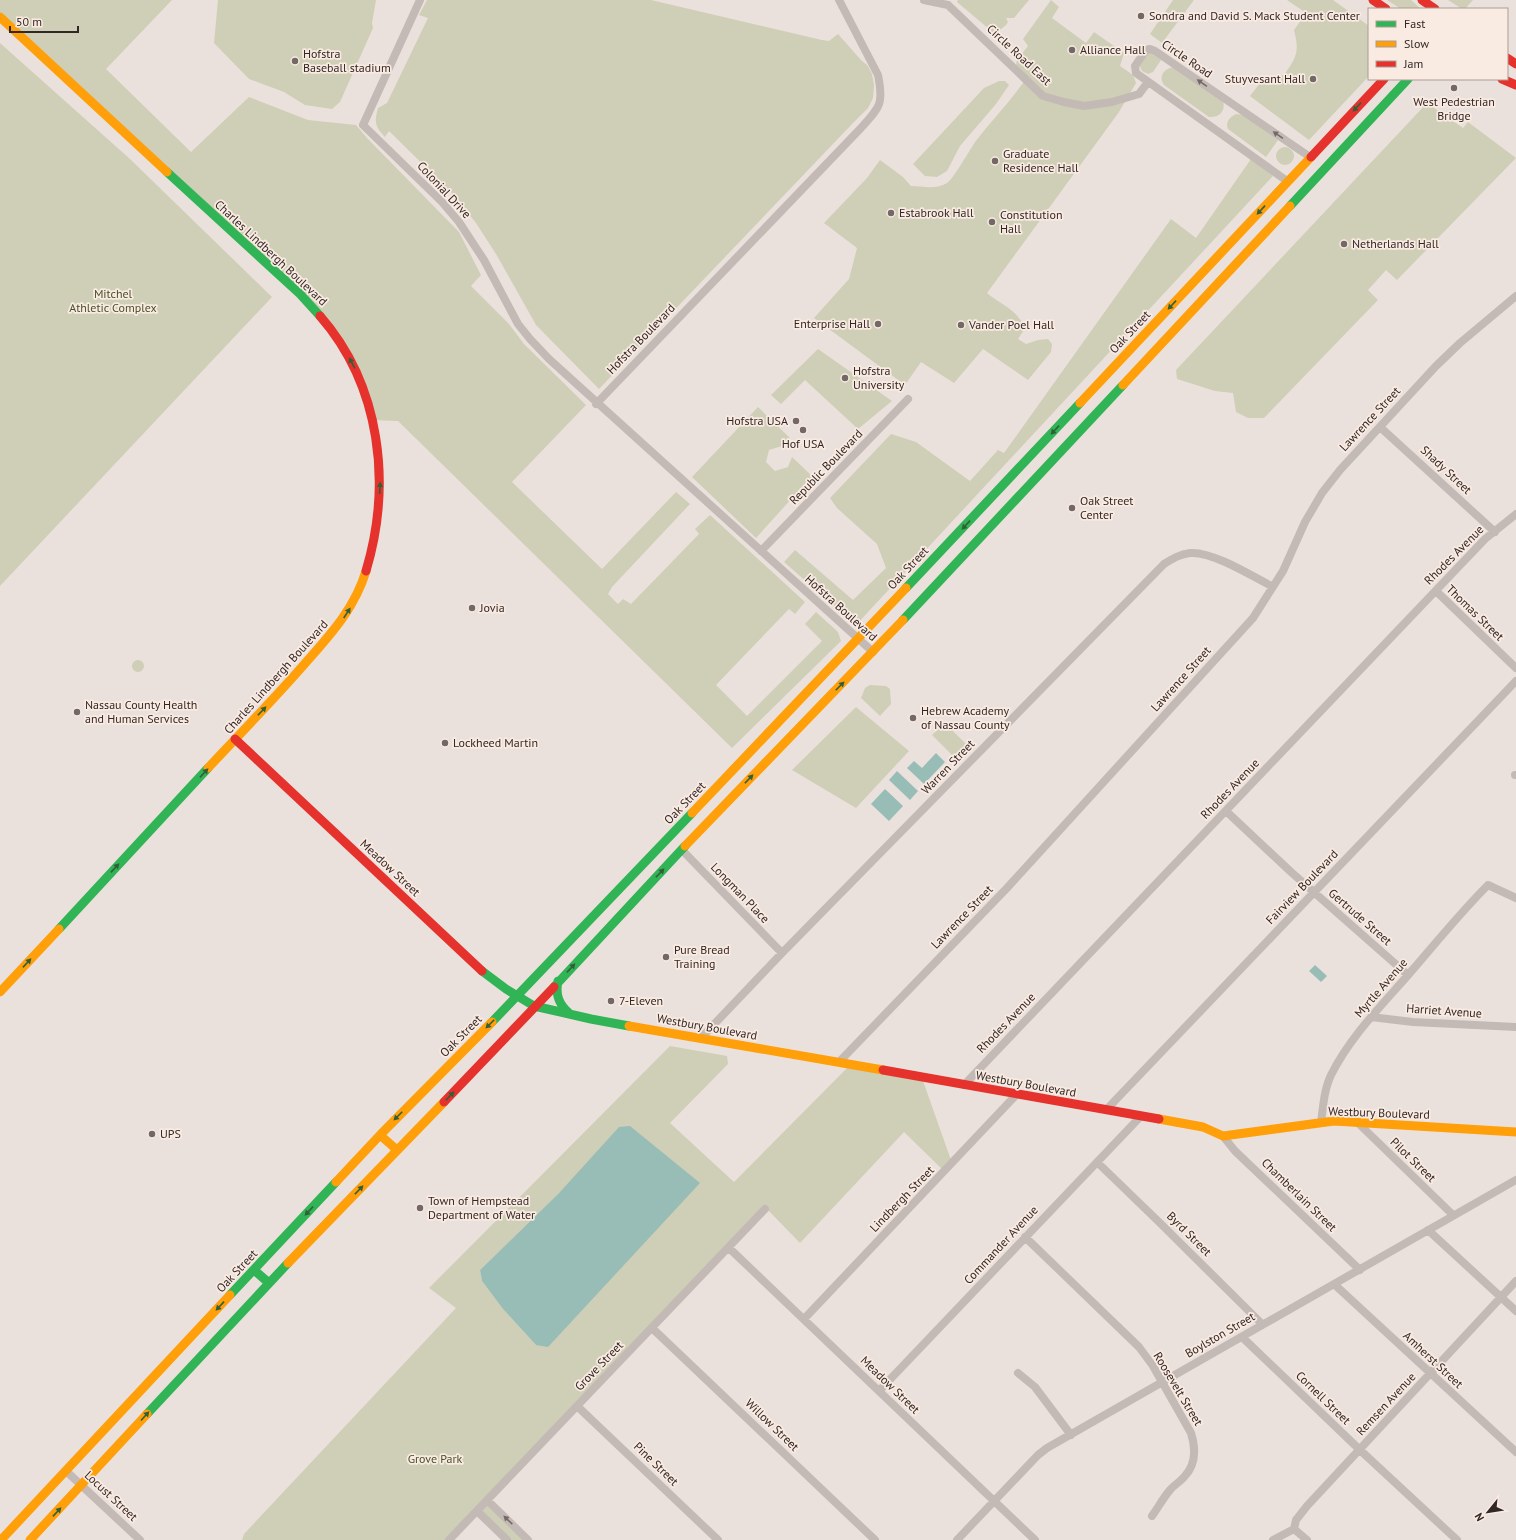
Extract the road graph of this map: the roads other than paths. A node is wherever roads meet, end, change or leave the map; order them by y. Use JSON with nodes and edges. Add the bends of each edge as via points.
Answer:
{"nodes":[{"id":1,"x":420,"y":0,"type":"edge"},
{"id":2,"x":839,"y":0,"type":"edge"},
{"id":3,"x":924,"y":0,"type":"edge"},
{"id":4,"x":1373,"y":0,"type":"edge"},
{"id":5,"x":1422,"y":0,"type":"edge"},
{"id":6,"x":1385,"y":8,"type":"edge"},
{"id":7,"x":1434,"y":8,"type":"edge"},
{"id":8,"x":0,"y":17,"type":"edge"},
{"id":9,"x":1383,"y":80,"type":"edge"},
{"id":10,"x":1407,"y":80,"type":"edge"},
{"id":11,"x":1504,"y":80,"type":"edge"},
{"id":12,"x":1148,"y":82,"type":"junction"},
{"id":13,"x":1516,"y":86,"type":"edge"},
{"id":14,"x":1310,"y":157,"type":"junction"},
{"id":15,"x":1287,"y":181,"type":"junction"},
{"id":16,"x":1516,"y":296,"type":"edge"},
{"id":17,"x":908,"y":399,"type":"dead end"},
{"id":18,"x":596,"y":404,"type":"junction"},
{"id":19,"x":1074,"y":410,"type":"junction"},
{"id":20,"x":1086,"y":422,"type":"junction"},
{"id":21,"x":1380,"y":427,"type":"junction"},
{"id":22,"x":1516,"y":514,"type":"edge"},
{"id":23,"x":1495,"y":532,"type":"junction"},
{"id":24,"x":761,"y":551,"type":"junction"},
{"id":25,"x":1272,"y":587,"type":"junction"},
{"id":26,"x":1436,"y":591,"type":"junction"},
{"id":27,"x":858,"y":639,"type":"junction"},
{"id":28,"x":873,"y":652,"type":"junction"},
{"id":29,"x":1516,"y":668,"type":"edge"},
{"id":30,"x":1516,"y":681,"type":"edge"},
{"id":31,"x":235,"y":739,"type":"junction"},
{"id":32,"x":1226,"y":810,"type":"junction"},
{"id":33,"x":682,"y":850,"type":"junction"},
{"id":34,"x":1314,"y":892,"type":"junction"},
{"id":35,"x":1516,"y":898,"type":"edge"},
{"id":36,"x":782,"y":953,"type":"junction"},
{"id":37,"x":1408,"y":975,"type":"junction"},
{"id":38,"x":558,"y":981,"type":"junction"},
{"id":39,"x":0,"y":992,"type":"edge"},
{"id":40,"x":517,"y":996,"type":"junction"},
{"id":41,"x":534,"y":1006,"type":"junction"},
{"id":42,"x":571,"y":1015,"type":"junction"},
{"id":43,"x":1372,"y":1017,"type":"junction"},
{"id":44,"x":1516,"y":1027,"type":"edge"},
{"id":45,"x":700,"y":1038,"type":"junction"},
{"id":46,"x":839,"y":1062,"type":"junction"},
{"id":47,"x":964,"y":1085,"type":"junction"},
{"id":48,"x":1017,"y":1094,"type":"junction"},
{"id":49,"x":1106,"y":1110,"type":"junction"},
{"id":50,"x":1141,"y":1116,"type":"junction"},
{"id":51,"x":1357,"y":1122,"type":"junction"},
{"id":52,"x":1321,"y":1123,"type":"junction"},
{"id":53,"x":1516,"y":1132,"type":"edge"},
{"id":54,"x":380,"y":1135,"type":"junction"},
{"id":55,"x":1223,"y":1136,"type":"junction"},
{"id":56,"x":398,"y":1150,"type":"junction"},
{"id":57,"x":1096,"y":1162,"type":"junction"},
{"id":58,"x":1516,"y":1180,"type":"edge"},
{"id":59,"x":765,"y":1209,"type":"dead end"},
{"id":60,"x":1453,"y":1216,"type":"junction"},
{"id":61,"x":1428,"y":1230,"type":"junction"},
{"id":62,"x":1025,"y":1237,"type":"junction"},
{"id":63,"x":728,"y":1248,"type":"junction"},
{"id":64,"x":254,"y":1270,"type":"junction"},
{"id":65,"x":1360,"y":1270,"type":"junction"},
{"id":66,"x":1516,"y":1281,"type":"edge"},
{"id":67,"x":269,"y":1283,"type":"junction"},
{"id":68,"x":1334,"y":1284,"type":"junction"},
{"id":69,"x":1501,"y":1297,"type":"junction"},
{"id":70,"x":1516,"y":1311,"type":"edge"},
{"id":71,"x":804,"y":1319,"type":"junction"},
{"id":72,"x":1262,"y":1324,"type":"junction"},
{"id":73,"x":652,"y":1328,"type":"junction"},
{"id":74,"x":1242,"y":1337,"type":"junction"},
{"id":75,"x":1018,"y":1373,"type":"dead end"},
{"id":76,"x":1430,"y":1373,"type":"junction"},
{"id":77,"x":1162,"y":1382,"type":"junction"},
{"id":78,"x":879,"y":1391,"type":"junction"},
{"id":79,"x":577,"y":1406,"type":"junction"},
{"id":80,"x":1071,"y":1434,"type":"junction"},
{"id":81,"x":1360,"y":1450,"type":"junction"},
{"id":82,"x":1516,"y":1452,"type":"edge"},
{"id":83,"x":66,"y":1471,"type":"junction"},
{"id":84,"x":82,"y":1485,"type":"junction"},
{"id":85,"x":488,"y":1500,"type":"junction"},
{"id":86,"x":994,"y":1501,"type":"junction"},
{"id":87,"x":477,"y":1511,"type":"junction"},
{"id":88,"x":1152,"y":1516,"type":"dead end"},
{"id":89,"x":1294,"y":1528,"type":"junction"},
{"id":90,"x":1,"y":1540,"type":"edge"},
{"id":91,"x":30,"y":1540,"type":"edge"},
{"id":92,"x":140,"y":1540,"type":"edge"},
{"id":93,"x":449,"y":1540,"type":"edge"},
{"id":94,"x":507,"y":1540,"type":"edge"},
{"id":95,"x":528,"y":1540,"type":"edge"},
{"id":96,"x":718,"y":1540,"type":"edge"},
{"id":97,"x":875,"y":1540,"type":"edge"},
{"id":98,"x":957,"y":1540,"type":"edge"},
{"id":99,"x":1035,"y":1540,"type":"edge"},
{"id":100,"x":1273,"y":1540,"type":"edge"},
{"id":101,"x":1307,"y":1540,"type":"edge"},
{"id":102,"x":1457,"y":1540,"type":"edge"}],
"edges":[{"from":1,"to":18,"type":"street","name":"Colonial Drive","via":[[363,124],[442,202],[484,260],[518,324],[549,359]]},
{"from":2,"to":18,"type":"street","name":"Hofstra Boulevard","via":[[878,75],[881,89],[879,107]]},
{"from":3,"to":12,"type":"street","name":"Circle Road East","via":[[948,5],[1043,96],[1084,106],[1112,102],[1139,94]]},
{"from":4,"to":6,"type":"street"},
{"from":5,"to":7,"type":"street"},
{"from":31,"to":8,"type":"street","name":"Charles Lindbergh Boulevard","one_way":true,"via":[[338,628],[352,605],[365,574],[377,523],[380,484],[376,429],[365,391],[354,365],[328,324],[300,294]]},
{"from":9,"to":14,"type":"street","name":"Oak Street","one_way":true},
{"from":10,"to":20,"type":"street"},
{"from":11,"to":13,"type":"street"},
{"from":14,"to":12,"type":"street","name":"Circle Road","one_way":true,"via":[[1150,48],[1134,69],[1136,74]]},
{"from":12,"to":15,"type":"street","name":"Circle Road"},
{"from":14,"to":15,"type":"street","name":"Oak Street"},
{"from":15,"to":19,"type":"street","name":"Oak Street","one_way":true},
{"from":16,"to":21,"type":"street","name":"Lawrence Street","via":[[1446,357]]},
{"from":17,"to":24,"type":"street","name":"Republic Boulevard"},
{"from":18,"to":24,"type":"street","name":"Hofstra Boulevard"},
{"from":19,"to":20,"type":"street"},
{"from":19,"to":27,"type":"street","name":"Oak Street","one_way":true},
{"from":20,"to":28,"type":"street"},
{"from":21,"to":23,"type":"street","name":"Shady Street"},
{"from":21,"to":25,"type":"street","name":"Lawrence Street","via":[[1340,470],[1322,494],[1305,522],[1283,571]]},
{"from":22,"to":23,"type":"street","name":"Rhodes Avenue"},
{"from":23,"to":26,"type":"street","name":"Rhodes Avenue","via":[[1485,539]]},
{"from":24,"to":27,"type":"street","name":"Hofstra Boulevard"},
{"from":25,"to":36,"type":"street","name":"Warren Street","via":[[1213,557],[1199,553],[1176,557],[1164,564]]},
{"from":25,"to":46,"type":"street","name":"Lawrence Street","via":[[1253,618],[1209,667],[1007,888]]},
{"from":26,"to":29,"type":"street","name":"Thomas Street"},
{"from":26,"to":32,"type":"street","name":"Rhodes Avenue"},
{"from":27,"to":28,"type":"street","name":"Hofstra Boulevard"},
{"from":27,"to":40,"type":"street","name":"Oak Street"},
{"from":33,"to":28,"type":"street","one_way":true},
{"from":30,"to":34,"type":"street","name":"Fairview Boulevard"},
{"from":39,"to":31,"type":"street","name":"Charles Lindbergh Boulevard","one_way":true},
{"from":31,"to":40,"type":"street","name":"Meadow Street","via":[[484,973]]},
{"from":32,"to":34,"type":"street","name":"Gertrude Street"},
{"from":32,"to":47,"type":"street","name":"Rhodes Avenue"},
{"from":33,"to":36,"type":"street","name":"Longman Place"},
{"from":38,"to":33,"type":"street","one_way":true},
{"from":34,"to":37,"type":"street","name":"Gertrude Street"},
{"from":34,"to":49,"type":"street","name":"Fairview Boulevard"},
{"from":35,"to":37,"type":"street","name":"Myrtle Avenue","via":[[1488,885]]},
{"from":36,"to":45,"type":"street","name":"Warren Street"},
{"from":37,"to":43,"type":"street","name":"Myrtle Avenue"},
{"from":38,"to":41,"type":"street"},
{"from":38,"to":42,"type":"street","via":[[556,995]]},
{"from":40,"to":41,"type":"street","name":"Meadow Street"},
{"from":40,"to":54,"type":"street","name":"Oak Street","one_way":true},
{"from":41,"to":42,"type":"street","name":"Westbury Boulevard"},
{"from":56,"to":41,"type":"street","one_way":true,"via":[[508,1037]]},
{"from":42,"to":45,"type":"street","name":"Westbury Boulevard"},
{"from":43,"to":44,"type":"street","name":"Harriet Avenue","via":[[1413,1022]]},
{"from":43,"to":52,"type":"street","name":"Myrtle Avenue","via":[[1344,1053],[1330,1077]]},
{"from":45,"to":46,"type":"street","name":"Westbury Boulevard"},
{"from":46,"to":47,"type":"street","name":"Westbury Boulevard"},
{"from":47,"to":48,"type":"street","name":"Westbury Boulevard"},
{"from":48,"to":49,"type":"street","name":"Westbury Boulevard"},
{"from":48,"to":71,"type":"street","name":"Lindbergh Street"},
{"from":49,"to":50,"type":"street","name":"Westbury Boulevard"},
{"from":50,"to":55,"type":"street","name":"Westbury Boulevard","via":[[1203,1127]]},
{"from":50,"to":57,"type":"street","name":"Commander Avenue"},
{"from":51,"to":52,"type":"street","name":"Westbury Boulevard"},
{"from":51,"to":53,"type":"street","name":"Westbury Boulevard"},
{"from":51,"to":60,"type":"street","name":"Pilot Street"},
{"from":52,"to":55,"type":"street","name":"Westbury Boulevard"},
{"from":54,"to":56,"type":"street"},
{"from":54,"to":64,"type":"street","name":"Oak Street","one_way":true},
{"from":55,"to":65,"type":"street","name":"Chamberlain Street","via":[[1235,1151]]},
{"from":67,"to":56,"type":"street","one_way":true},
{"from":57,"to":62,"type":"street","name":"Commander Avenue"},
{"from":57,"to":72,"type":"street","name":"Byrd Street"},
{"from":58,"to":60,"type":"street","name":"Boylston Street"},
{"from":59,"to":63,"type":"street","name":"Grove Street"},
{"from":60,"to":61,"type":"street","name":"Boylston Street"},
{"from":61,"to":65,"type":"street","name":"Boylston Street"},
{"from":61,"to":69,"type":"street"},
{"from":62,"to":77,"type":"street","name":"Roosevelt Street","via":[[1139,1347]]},
{"from":62,"to":78,"type":"street","name":"Commander Avenue"},
{"from":63,"to":71,"type":"street","name":"Meadow Street"},
{"from":63,"to":73,"type":"street","name":"Grove Street"},
{"from":64,"to":67,"type":"street"},
{"from":64,"to":83,"type":"street","name":"Oak Street","one_way":true},
{"from":65,"to":68,"type":"street","name":"Boylston Street"},
{"from":66,"to":69,"type":"street","name":"Remsen Avenue"},
{"from":84,"to":67,"type":"street","one_way":true},
{"from":68,"to":72,"type":"street","name":"Boylston Street"},
{"from":68,"to":76,"type":"street","name":"Amherst Street"},
{"from":69,"to":70,"type":"street"},
{"from":69,"to":76,"type":"street","name":"Remsen Avenue"},
{"from":71,"to":78,"type":"street","name":"Meadow Street"},
{"from":72,"to":74,"type":"street","name":"Boylston Street"},
{"from":73,"to":79,"type":"street","name":"Grove Street"},
{"from":73,"to":97,"type":"street","name":"Willow Street"},
{"from":74,"to":77,"type":"street","name":"Boylston Street"},
{"from":74,"to":81,"type":"street","name":"Cornell Street"},
{"from":75,"to":80,"type":"street","via":[[1035,1387]]},
{"from":76,"to":81,"type":"street","name":"Remsen Avenue"},
{"from":76,"to":82,"type":"street","name":"Amherst Street"},
{"from":77,"to":80,"type":"street","name":"Boylston Street"},
{"from":77,"to":88,"type":"street","name":"Roosevelt Street","via":[[1191,1433],[1195,1454],[1184,1478],[1170,1489]]},
{"from":78,"to":86,"type":"street","name":"Meadow Street"},
{"from":79,"to":85,"type":"street","name":"Grove Street"},
{"from":79,"to":96,"type":"street","name":"Pine Street"},
{"from":80,"to":86,"type":"street","name":"Boylston Street","via":[[1047,1448]]},
{"from":81,"to":89,"type":"street","name":"Remsen Avenue","via":[[1307,1506],[1296,1520]]},
{"from":81,"to":102,"type":"street","name":"Cornell Street"},
{"from":83,"to":84,"type":"street","name":"Locust Street"},
{"from":83,"to":90,"type":"street","name":"Oak Street"},
{"from":91,"to":84,"type":"street","one_way":true},
{"from":84,"to":92,"type":"street","name":"Locust Street"},
{"from":85,"to":87,"type":"street","name":"Grove Street"},
{"from":95,"to":85,"type":"street","one_way":true},
{"from":86,"to":98,"type":"street","name":"Boylston Street"},
{"from":86,"to":99,"type":"street","name":"Meadow Street"},
{"from":87,"to":93,"type":"street","name":"Grove Street"},
{"from":87,"to":94,"type":"street"},
{"from":89,"to":100,"type":"street"},
{"from":89,"to":101,"type":"street"}]}
